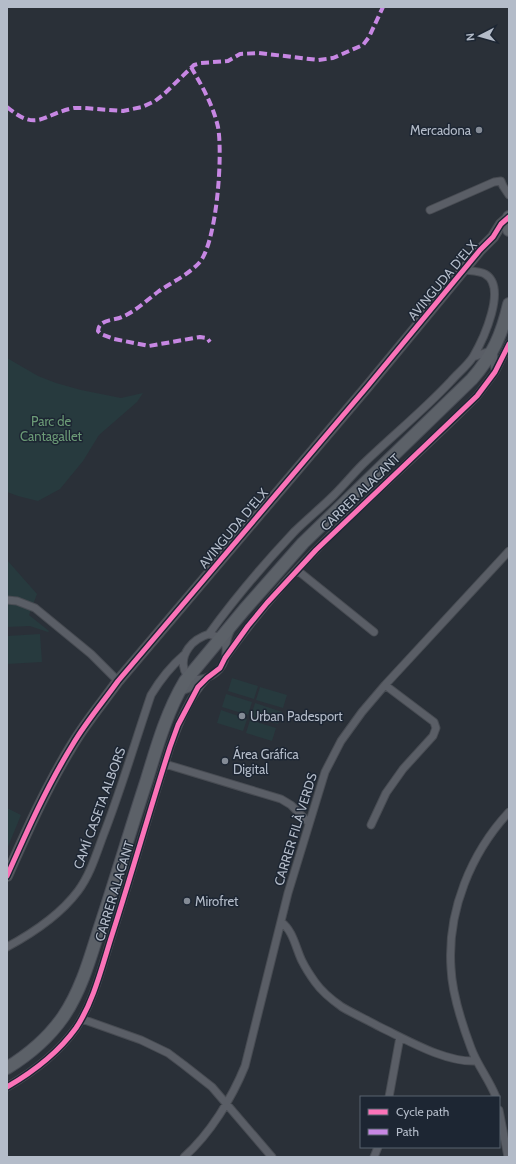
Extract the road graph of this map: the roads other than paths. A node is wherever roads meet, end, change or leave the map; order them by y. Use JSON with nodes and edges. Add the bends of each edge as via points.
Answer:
{"nodes":[{"id":1,"x":509,"y":195,"type":"edge"},
{"id":2,"x":430,"y":210,"type":"dead end"},
{"id":3,"x":509,"y":217,"type":"edge"},
{"id":4,"x":509,"y":230,"type":"edge"},
{"id":5,"x":509,"y":235,"type":"edge"},
{"id":6,"x":493,"y":237,"type":"junction"},
{"id":7,"x":464,"y":270,"type":"junction"},
{"id":8,"x":509,"y":304,"type":"edge"},
{"id":9,"x":509,"y":344,"type":"edge"},
{"id":10,"x":493,"y":350,"type":"junction"},
{"id":11,"x":473,"y":357,"type":"junction"},
{"id":12,"x":495,"y":372,"type":"junction"},
{"id":13,"x":509,"y":552,"type":"edge"},
{"id":14,"x":297,"y":570,"type":"junction"},
{"id":15,"x":7,"y":600,"type":"edge"},
{"id":16,"x":232,"y":625,"type":"junction"},
{"id":17,"x":374,"y":632,"type":"dead end"},
{"id":18,"x":209,"y":634,"type":"junction"},
{"id":19,"x":223,"y":642,"type":"junction"},
{"id":20,"x":184,"y":655,"type":"junction"},
{"id":21,"x":226,"y":658,"type":"junction"},
{"id":22,"x":186,"y":672,"type":"junction"},
{"id":23,"x":204,"y":678,"type":"junction"},
{"id":24,"x":118,"y":682,"type":"junction"},
{"id":25,"x":385,"y":685,"type":"junction"},
{"id":26,"x":179,"y":692,"type":"junction"},
{"id":27,"x":164,"y":764,"type":"junction"},
{"id":28,"x":509,"y":812,"type":"edge"},
{"id":29,"x":309,"y":824,"type":"junction"},
{"id":30,"x":371,"y":825,"type":"dead end"},
{"id":31,"x":7,"y":876,"type":"edge"},
{"id":32,"x":281,"y":922,"type":"junction"},
{"id":33,"x":7,"y":947,"type":"edge"},
{"id":34,"x":82,"y":1019,"type":"junction"},
{"id":35,"x":400,"y":1037,"type":"junction"},
{"id":36,"x":476,"y":1061,"type":"junction"},
{"id":37,"x":7,"y":1068,"type":"edge"},
{"id":38,"x":7,"y":1087,"type":"edge"},
{"id":39,"x":389,"y":1096,"type":"edge"},
{"id":40,"x":496,"y":1096,"type":"edge"},
{"id":41,"x":227,"y":1104,"type":"junction"},
{"id":42,"x":500,"y":1115,"type":"edge"},
{"id":43,"x":184,"y":1157,"type":"edge"},
{"id":44,"x":272,"y":1157,"type":"edge"},
{"id":45,"x":508,"y":1157,"type":"edge"}],
"edges":[{"from":1,"to":2,"type":"street","via":[[501,181],[494,182]]},
{"from":3,"to":4,"type":"main road"},
{"from":3,"to":6,"type":"street","name":"AVINGUDA D'ELX"},
{"from":5,"to":6,"type":"street","name":"AVINGUDA D'ELX"},
{"from":6,"to":7,"type":"street","name":"AVINGUDA D'ELX"},
{"from":7,"to":11,"type":"street","name":"CARRER ALACANT","via":[[480,272],[489,277],[495,293],[484,337]]},
{"from":7,"to":24,"type":"street","name":"AVINGUDA D'ELX"},
{"from":8,"to":10,"type":"main road","name":"CARRER ALACANT"},
{"from":9,"to":12,"type":"street","name":"CARRER ALACANT"},
{"from":10,"to":11,"type":"street","name":"CARRER ALACANT"},
{"from":10,"to":12,"type":"street","name":"CARRER ALACANT"},
{"from":10,"to":16,"type":"main road","name":"CARRER ALACANT","via":[[483,367],[466,386],[311,535]]},
{"from":11,"to":18,"type":"street","name":"CARRER ALACANT","via":[[444,389],[296,531],[268,561]]},
{"from":12,"to":14,"type":"street","name":"CARRER ALACANT","via":[[477,396],[455,418]]},
{"from":13,"to":25,"type":"street","name":"CARRER FILÀ VERDS"},
{"from":14,"to":17,"type":"street"},
{"from":14,"to":21,"type":"street","name":"CARRER ALACANT","via":[[248,626]]},
{"from":15,"to":24,"type":"street","via":[[35,608],[91,654]]},
{"from":16,"to":18,"type":"street","via":[[222,632]]},
{"from":16,"to":19,"type":"main road","name":"CARRER ALACANT"},
{"from":18,"to":19,"type":"street"},
{"from":18,"to":20,"type":"street","name":"CAMÍ CASETA ALBORS","via":[[196,640]]},
{"from":19,"to":21,"type":"street"},
{"from":19,"to":22,"type":"main road","name":"CARRER ALACANT"},
{"from":20,"to":22,"type":"street"},
{"from":20,"to":33,"type":"street","name":"CAMÍ CASETA ALBORS","via":[[158,682],[151,695],[110,818],[90,871],[81,887],[66,906],[50,920]]},
{"from":21,"to":23,"type":"street","name":"CARRER ALACANT","via":[[220,668]]},
{"from":22,"to":23,"type":"street","via":[[196,679]]},
{"from":22,"to":26,"type":"main road","name":"CARRER ALACANT"},
{"from":23,"to":26,"type":"street"},
{"from":23,"to":27,"type":"street","name":"CARRER ALACANT","via":[[178,725]]},
{"from":24,"to":31,"type":"street","name":"AVINGUDA D'ELX","via":[[86,723],[54,776]]},
{"from":25,"to":29,"type":"street","name":"CARRER FILÀ VERDS","via":[[341,742],[325,772]]},
{"from":25,"to":30,"type":"street","via":[[434,722],[436,728],[433,736],[403,769],[386,793]]},
{"from":26,"to":37,"type":"main road","name":"CARRER ALACANT","via":[[164,725],[82,981],[62,1018],[46,1037]]},
{"from":27,"to":29,"type":"street","via":[[281,799],[292,804]]},
{"from":27,"to":34,"type":"street","name":"CARRER ALACANT","via":[[103,965]]},
{"from":28,"to":36,"type":"street","via":[[475,859],[461,893],[453,923],[453,984]]},
{"from":29,"to":32,"type":"street","name":"CARRER FILÀ VERDS"},
{"from":32,"to":35,"type":"street","via":[[288,928],[309,974],[326,995],[351,1012]]},
{"from":32,"to":41,"type":"street","name":"CARRER FILÀ VERDS","via":[[244,1066]]},
{"from":34,"to":38,"type":"street","name":"CARRER ALACANT","via":[[48,1058]]},
{"from":34,"to":41,"type":"street","via":[[141,1040],[168,1054],[208,1084]]},
{"from":35,"to":36,"type":"street","via":[[458,1060]]},
{"from":35,"to":39,"type":"street"},
{"from":36,"to":40,"type":"street"},
{"from":41,"to":43,"type":"street","name":"CARRER FILÀ VERDS","via":[[194,1149]]},
{"from":41,"to":44,"type":"street"},
{"from":42,"to":45,"type":"street"}]}
